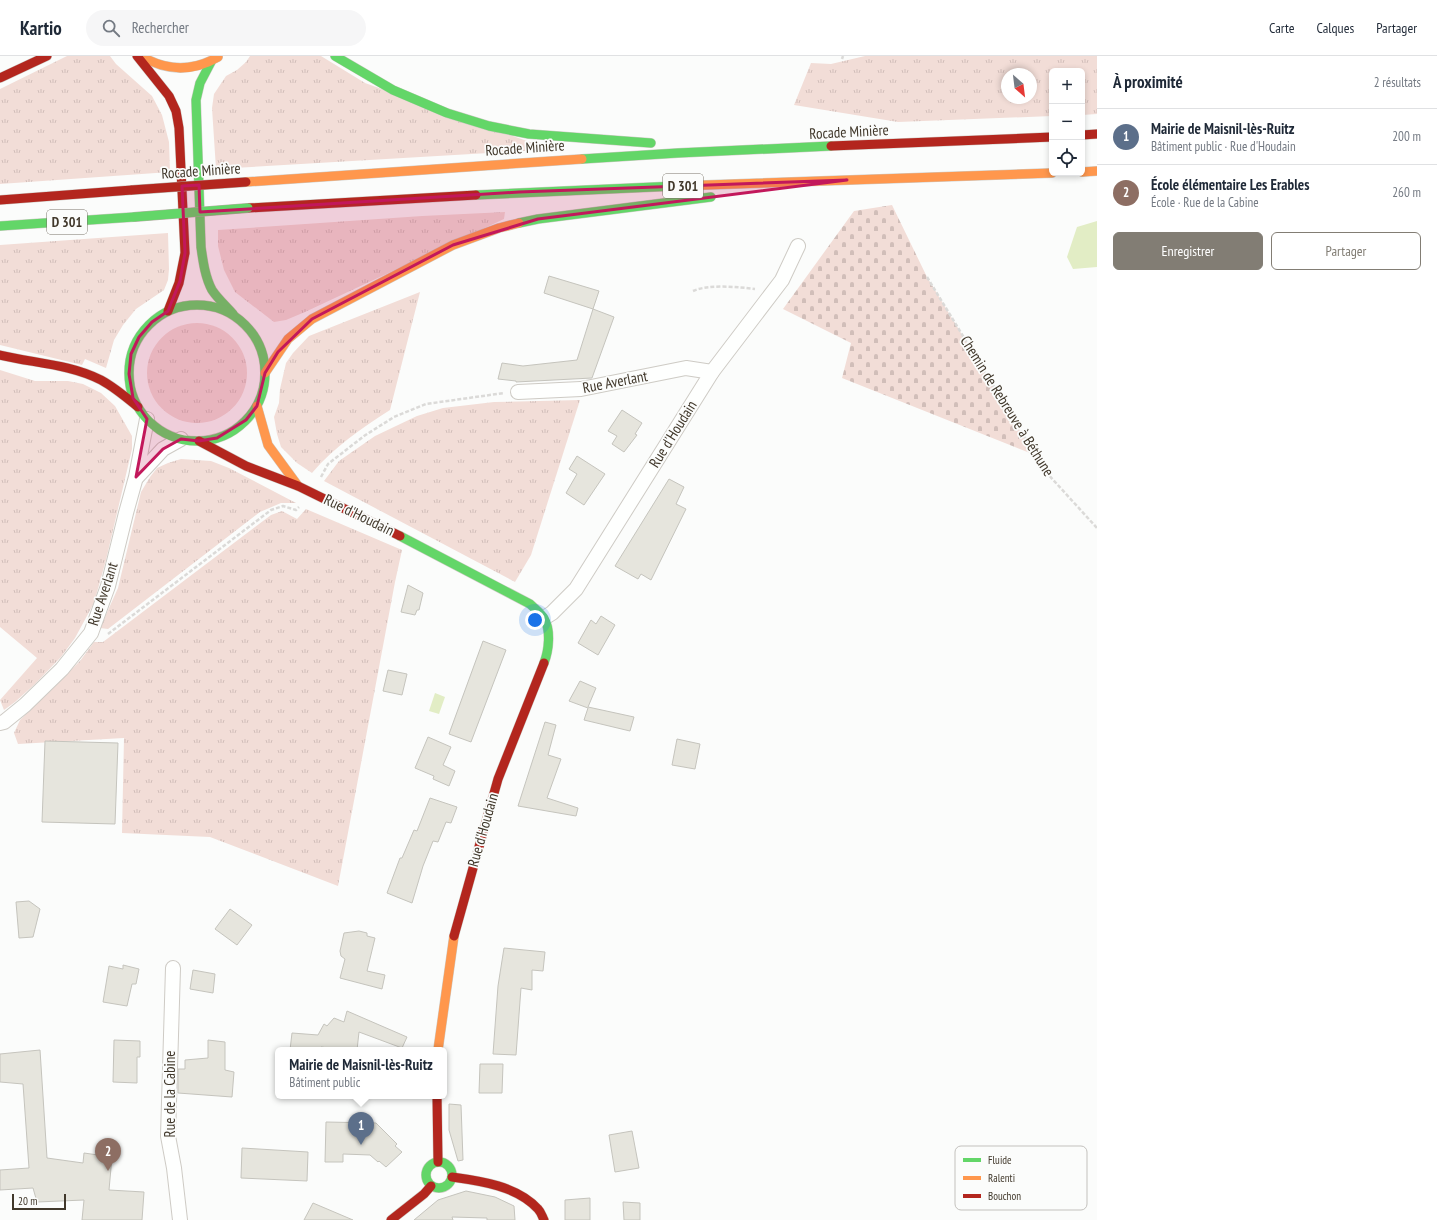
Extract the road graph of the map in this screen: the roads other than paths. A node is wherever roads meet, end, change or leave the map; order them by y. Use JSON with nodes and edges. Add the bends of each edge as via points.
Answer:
{"nodes":[{"id":1,"x":47,"y":56,"type":"edge"},
{"id":2,"x":138,"y":56,"type":"edge"},
{"id":3,"x":141,"y":56,"type":"edge"},
{"id":4,"x":219,"y":56,"type":"edge"},
{"id":5,"x":334,"y":56,"type":"edge"},
{"id":6,"x":211,"y":62,"type":"junction"},
{"id":7,"x":0,"y":78,"type":"edge"},
{"id":8,"x":1097,"y":134,"type":"edge"},
{"id":9,"x":1085,"y":135,"type":"edge"},
{"id":10,"x":1049,"y":136,"type":"edge"},
{"id":11,"x":756,"y":150,"type":"junction"},
{"id":12,"x":1097,"y":171,"type":"edge"},
{"id":13,"x":1049,"y":172,"type":"edge"},
{"id":14,"x":1085,"y":172,"type":"edge"},
{"id":15,"x":847,"y":180,"type":"junction"},
{"id":16,"x":747,"y":193,"type":"dead end"},
{"id":17,"x":724,"y":196,"type":"dead end"},
{"id":18,"x":0,"y":200,"type":"edge"},
{"id":19,"x":0,"y":226,"type":"edge"},
{"id":20,"x":798,"y":246,"type":"dead end"},
{"id":21,"x":168,"y":311,"type":"junction"},
{"id":22,"x":239,"y":319,"type":"junction"},
{"id":23,"x":0,"y":355,"type":"edge"},
{"id":24,"x":712,"y":372,"type":"junction"},
{"id":25,"x":265,"y":373,"type":"junction"},
{"id":26,"x":518,"y":392,"type":"road end"},
{"id":27,"x":257,"y":406,"type":"junction"},
{"id":28,"x":138,"y":407,"type":"junction"},
{"id":29,"x":147,"y":419,"type":"junction"},
{"id":30,"x":180,"y":439,"type":"junction"},
{"id":31,"x":199,"y":441,"type":"junction"},
{"id":32,"x":136,"y":477,"type":"junction"},
{"id":33,"x":298,"y":486,"type":"junction"},
{"id":34,"x":544,"y":618,"type":"junction"},
{"id":35,"x":0,"y":723,"type":"edge"},
{"id":36,"x":172,"y":968,"type":"dead end"},
{"id":37,"x":438,"y":1047,"type":"edge"},
{"id":38,"x":437,"y":1099,"type":"edge"},
{"id":39,"x":438,"y":1162,"type":"junction"},
{"id":40,"x":452,"y":1177,"type":"junction"},
{"id":41,"x":431,"y":1186,"type":"junction"},
{"id":42,"x":180,"y":1220,"type":"edge"},
{"id":43,"x":391,"y":1220,"type":"edge"},
{"id":44,"x":544,"y":1220,"type":"edge"}],
"edges":[{"from":1,"to":7,"type":"main road"},
{"from":2,"to":21,"type":"main road","via":[[169,96],[179,128],[185,253],[183,268]]},
{"from":3,"to":6,"type":"main road","via":[[150,62],[170,68],[191,68]]},
{"from":4,"to":6,"type":"main road"},
{"from":5,"to":11,"type":"main road","via":[[393,90],[447,113],[488,126],[529,134]]},
{"from":6,"to":22,"type":"main road","via":[[200,83],[196,100],[201,247],[208,279],[215,294]]},
{"from":8,"to":9,"type":"main road"},
{"from":10,"to":11,"type":"main road","name":"Rocade Minière","number":"D 301"},
{"from":11,"to":18,"type":"main road","name":"Rocade Minière","number":"D 301","bridge":true,"via":[[678,153]]},
{"from":12,"to":14,"type":"main road"},
{"from":13,"to":15,"type":"main road","number":"D 301"},
{"from":15,"to":16,"type":"main road"},
{"from":15,"to":19,"type":"main road","number":"D 301","bridge":true,"via":[[519,192]]},
{"from":17,"to":25,"type":"main road","via":[[538,219],[477,235],[312,319],[288,339]]},
{"from":20,"to":24,"type":"street","name":"Rue d'Houdain","via":[[782,280]]},
{"from":21,"to":22,"type":"main road","via":[[203,305],[221,309]]},
{"from":21,"to":28,"type":"main road","via":[[152,322],[139,337],[131,354],[129,374],[133,398]]},
{"from":22,"to":25,"type":"main road","via":[[253,334],[262,352]]},
{"from":23,"to":28,"type":"main road","via":[[83,372],[114,388]]},
{"from":24,"to":26,"type":"street","name":"Rue Averlant","via":[[686,368],[581,389]]},
{"from":24,"to":34,"type":"street","name":"Rue d'Houdain","via":[[576,589]]},
{"from":25,"to":27,"type":"main road","via":[[263,390]]},
{"from":27,"to":31,"type":"main road","via":[[233,431],[217,438]]},
{"from":27,"to":33,"type":"main road","via":[[268,445]]},
{"from":28,"to":29,"type":"main road"},
{"from":29,"to":30,"type":"main road","via":[[162,432]]},
{"from":29,"to":32,"type":"street","name":"Rue Averlant"},
{"from":30,"to":31,"type":"main road"},
{"from":30,"to":32,"type":"street","name":"Rue Averlant","via":[[163,449]]},
{"from":31,"to":33,"type":"main road","name":"Rue d'Houdain","via":[[246,466]]},
{"from":32,"to":35,"type":"street","name":"Rue Averlant","via":[[108,586],[90,633],[62,669],[25,705]]},
{"from":33,"to":34,"type":"main road","name":"Rue d'Houdain","via":[[423,547],[530,604]]},
{"from":34,"to":37,"type":"main road","name":"Rue d'Houdain","via":[[549,637],[546,657],[498,779],[454,936]]},
{"from":36,"to":42,"type":"street","name":"Rue de la Cabine","via":[[168,1136]]},
{"from":38,"to":39,"type":"main road"},
{"from":39,"to":40,"type":"main road","via":[[447,1165]]},
{"from":39,"to":41,"type":"main road","via":[[430,1166],[426,1174]]},
{"from":40,"to":41,"type":"main road","via":[[444,1187]]},
{"from":40,"to":44,"type":"main road","via":[[472,1180],[523,1197],[539,1210]]},
{"from":41,"to":43,"type":"main road"}]}
